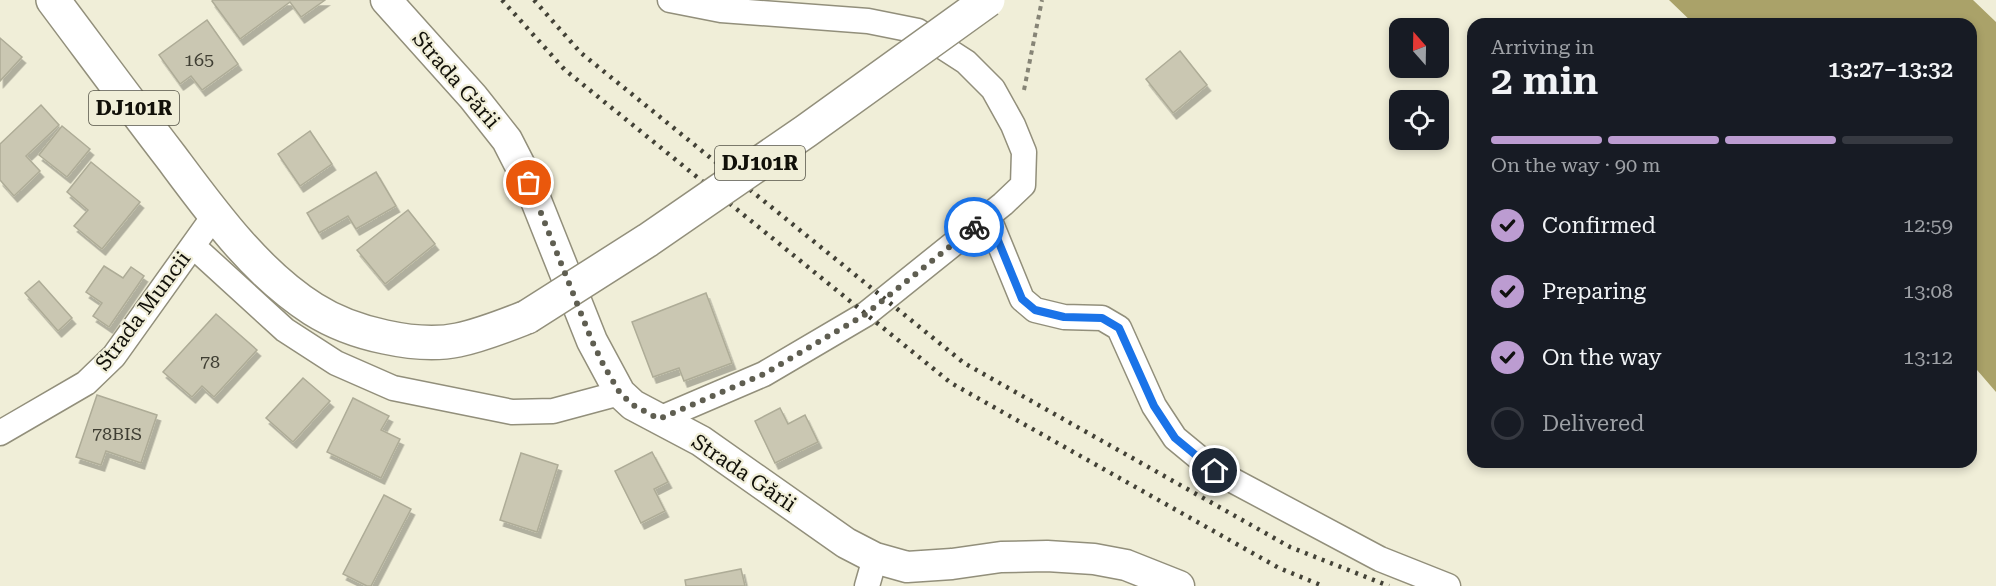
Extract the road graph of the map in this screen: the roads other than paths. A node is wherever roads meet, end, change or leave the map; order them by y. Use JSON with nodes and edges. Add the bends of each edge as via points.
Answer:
{"nodes":[{"id":1,"x":53,"y":0,"type":"edge"},
{"id":2,"x":386,"y":0,"type":"edge"},
{"id":3,"x":670,"y":0,"type":"edge"},
{"id":4,"x":988,"y":0,"type":"edge"},
{"id":5,"x":214,"y":216,"type":"junction"},
{"id":6,"x":988,"y":216,"type":"junction"},
{"id":7,"x":193,"y":246,"type":"junction"},
{"id":8,"x":620,"y":393,"type":"junction"},
{"id":9,"x":659,"y":419,"type":"junction"},
{"id":10,"x":0,"y":433,"type":"edge"},
{"id":11,"x":871,"y":572,"type":"edge"},
{"id":12,"x":1179,"y":586,"type":"edge"},
{"id":13,"x":1448,"y":586,"type":"edge"}],
"edges":[{"from":1,"to":5,"type":"main road","number":"DJ101R"},
{"from":2,"to":8,"type":"street","name":"Strada Gării","via":[[507,140],[529,183],[592,341]]},
{"from":3,"to":6,"type":"street","via":[[721,10],[868,21],[918,31],[966,62],[993,89],[1024,152],[1023,185]]},
{"from":4,"to":5,"type":"main road","number":"DJ101R","bridge":true,"via":[[648,240],[527,317],[489,332],[456,341],[426,343],[399,340],[342,324],[314,310],[284,287]]},
{"from":5,"to":7,"type":"street","name":"Strada Muncii"},
{"from":6,"to":9,"type":"street","via":[[866,314],[764,374]]},
{"from":6,"to":13,"type":"street","via":[[1022,299],[1035,310],[1064,317],[1102,318],[1119,328],[1154,406],[1175,438],[1215,471],[1380,560]]},
{"from":7,"to":8,"type":"street","via":[[285,330],[336,363],[393,388],[512,412],[553,411]]},
{"from":7,"to":10,"type":"street","name":"Strada Muncii","via":[[114,356],[86,383]]},
{"from":8,"to":9,"type":"street","name":"Strada Gării"},
{"from":9,"to":11,"type":"street","name":"Strada Gării","via":[[701,441],[846,543]]},
{"from":11,"to":12,"type":"street","name":"Strada Gării","via":[[1001,557],[1047,556],[1126,565]]}]}
